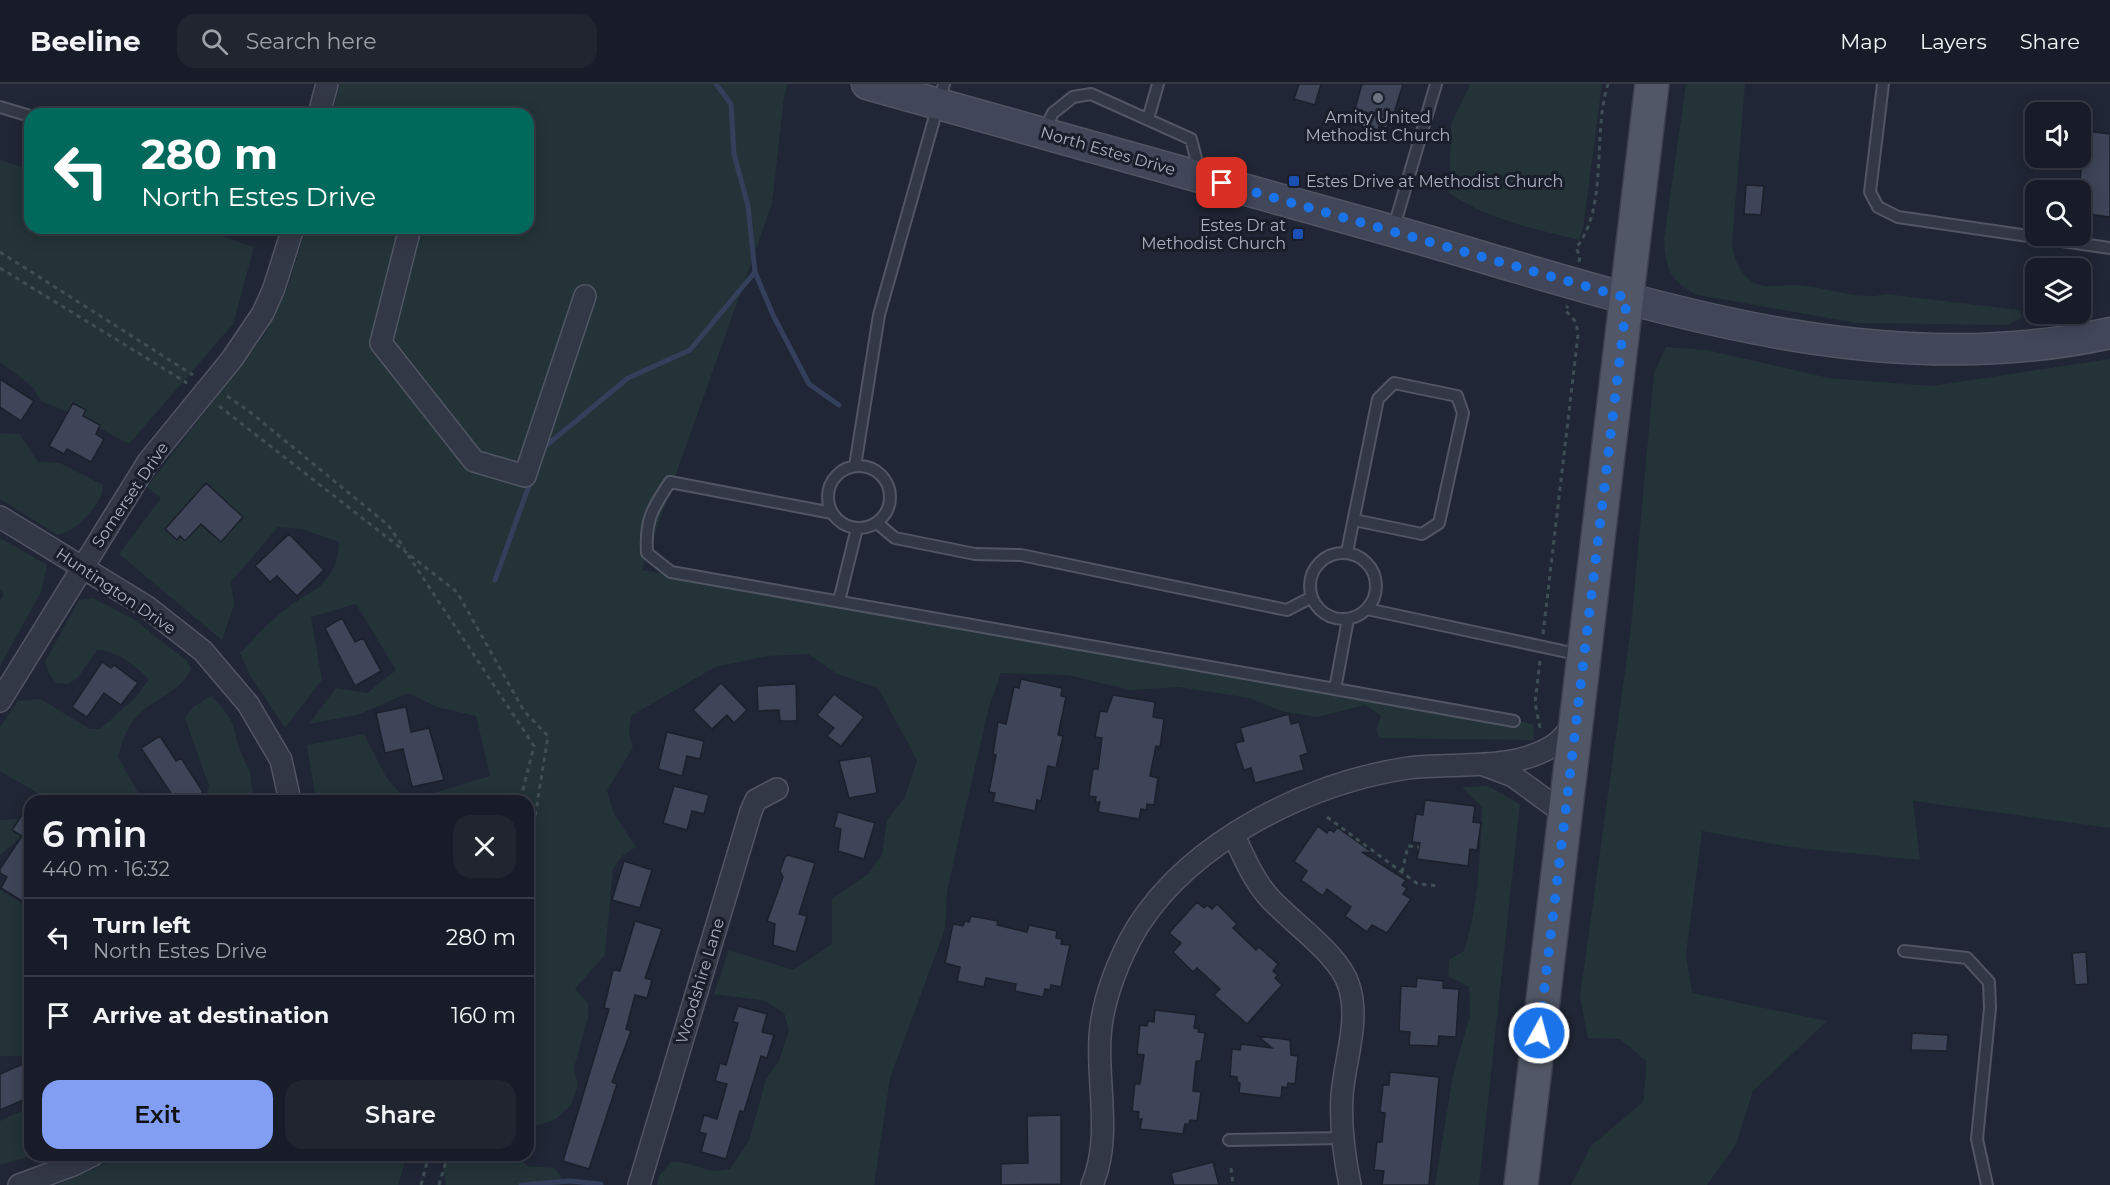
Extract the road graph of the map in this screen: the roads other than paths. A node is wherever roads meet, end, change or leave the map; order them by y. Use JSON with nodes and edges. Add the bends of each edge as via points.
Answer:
{"nodes":[{"id":1,"x":327,"y":84,"type":"edge"},
{"id":2,"x":867,"y":84,"type":"edge"},
{"id":3,"x":1158,"y":84,"type":"edge"},
{"id":4,"x":1436,"y":84,"type":"edge"},
{"id":5,"x":1652,"y":84,"type":"edge"},
{"id":6,"x":1882,"y":84,"type":"edge"},
{"id":7,"x":941,"y":94,"type":"edge"},
{"id":8,"x":0,"y":107,"type":"edge"},
{"id":9,"x":321,"y":108,"type":"edge"},
{"id":10,"x":24,"y":114,"type":"edge"},
{"id":11,"x":1148,"y":119,"type":"junction"},
{"id":12,"x":1043,"y":133,"type":"junction"},
{"id":13,"x":1200,"y":177,"type":"junction"},
{"id":14,"x":1393,"y":231,"type":"junction"},
{"id":15,"x":291,"y":234,"type":"edge"},
{"id":16,"x":408,"y":234,"type":"edge"},
{"id":17,"x":2110,"y":248,"type":"edge"},
{"id":18,"x":585,"y":296,"type":"dead end"},
{"id":19,"x":1627,"y":298,"type":"junction"},
{"id":20,"x":2110,"y":333,"type":"edge"},
{"id":21,"x":855,"y":466,"type":"junction"},
{"id":22,"x":832,"y":513,"type":"junction"},
{"id":23,"x":0,"y":517,"type":"edge"},
{"id":24,"x":1354,"y":520,"type":"junction"},
{"id":25,"x":877,"y":523,"type":"junction"},
{"id":26,"x":857,"y":528,"type":"junction"},
{"id":27,"x":1347,"y":552,"type":"junction"},
{"id":28,"x":83,"y":566,"type":"junction"},
{"id":29,"x":1312,"y":597,"type":"junction"},
{"id":30,"x":840,"y":601,"type":"junction"},
{"id":31,"x":1367,"y":609,"type":"junction"},
{"id":32,"x":1348,"y":619,"type":"junction"},
{"id":33,"x":1584,"y":655,"type":"junction"},
{"id":34,"x":1335,"y":689,"type":"junction"},
{"id":35,"x":0,"y":700,"type":"edge"},
{"id":36,"x":1514,"y":721,"type":"dead end"},
{"id":37,"x":1576,"y":723,"type":"junction"},
{"id":38,"x":1484,"y":765,"type":"junction"},
{"id":39,"x":777,"y":789,"type":"dead end"},
{"id":40,"x":289,"y":795,"type":"edge"},
{"id":41,"x":1565,"y":814,"type":"junction"},
{"id":42,"x":1234,"y":836,"type":"junction"},
{"id":43,"x":1904,"y":951,"type":"dead end"},
{"id":44,"x":1342,"y":1138,"type":"junction"},
{"id":45,"x":1229,"y":1140,"type":"dead end"},
{"id":46,"x":78,"y":1161,"type":"edge"},
{"id":47,"x":19,"y":1185,"type":"edge"},
{"id":48,"x":639,"y":1185,"type":"edge"},
{"id":49,"x":1092,"y":1185,"type":"edge"},
{"id":50,"x":1350,"y":1185,"type":"edge"},
{"id":51,"x":1521,"y":1185,"type":"edge"},
{"id":52,"x":1987,"y":1185,"type":"edge"}],
"edges":[{"from":1,"to":9,"type":"street"},
{"from":2,"to":7,"type":"main road","name":"North Estes Drive"},
{"from":3,"to":11,"type":"lane"},
{"from":4,"to":14,"type":"lane"},
{"from":5,"to":19,"type":"main road"},
{"from":6,"to":17,"type":"lane","via":[[1869,192],[1878,207],[1898,217]]},
{"from":7,"to":12,"type":"main road","name":"North Estes Drive"},
{"from":7,"to":21,"type":"lane","via":[[879,315]]},
{"from":8,"to":10,"type":"lane"},
{"from":11,"to":12,"type":"lane","via":[[1091,94],[1072,97],[1053,113]]},
{"from":11,"to":13,"type":"lane","via":[[1191,139]]},
{"from":12,"to":13,"type":"main road","name":"North Estes Drive"},
{"from":13,"to":14,"type":"main road","name":"North Estes Drive"},
{"from":14,"to":19,"type":"main road","name":"North Estes Drive"},
{"from":15,"to":28,"type":"street","name":"Somerset Drive","via":[[262,313],[232,359],[148,462]]},
{"from":16,"to":18,"type":"street","via":[[381,343],[474,461],[525,476]]},
{"from":19,"to":20,"type":"main road","name":"North Estes Drive","via":[[1770,332],[1896,349],[1980,349]]},
{"from":19,"to":33,"type":"main road"},
{"from":21,"to":22,"type":"lane","via":[[844,469],[830,483],[827,494]]},
{"from":21,"to":25,"type":"lane","via":[[875,470],[888,486],[889,506]]},
{"from":22,"to":26,"type":"lane","via":[[838,521]]},
{"from":22,"to":30,"type":"lane","via":[[670,482],[645,529],[647,553],[670,572]]},
{"from":23,"to":28,"type":"street","name":"Huntington Drive"},
{"from":24,"to":24,"type":"lane","via":[[1378,399],[1394,383],[1457,396],[1463,413],[1439,523],[1422,534]]},
{"from":24,"to":27,"type":"lane"},
{"from":25,"to":26,"type":"lane"},
{"from":25,"to":29,"type":"lane","via":[[895,538],[975,554],[1021,555],[1287,610]]},
{"from":26,"to":30,"type":"lane"},
{"from":27,"to":29,"type":"lane","via":[[1326,557],[1317,565],[1310,586]]},
{"from":27,"to":31,"type":"lane","via":[[1366,561],[1376,580]]},
{"from":28,"to":35,"type":"street","name":"Somerset Drive"},
{"from":28,"to":40,"type":"street","name":"Huntington Drive","via":[[147,607],[203,651],[248,704],[281,760]]},
{"from":29,"to":32,"type":"lane","via":[[1326,614]]},
{"from":30,"to":34,"type":"lane"},
{"from":31,"to":32,"type":"lane"},
{"from":31,"to":33,"type":"lane"},
{"from":32,"to":34,"type":"lane"},
{"from":33,"to":37,"type":"main road"},
{"from":34,"to":36,"type":"lane"},
{"from":37,"to":38,"type":"street","via":[[1555,745]]},
{"from":37,"to":41,"type":"main road"},
{"from":38,"to":41,"type":"street","via":[[1513,776]]},
{"from":38,"to":42,"type":"street","via":[[1408,768],[1347,782],[1266,813]]},
{"from":39,"to":48,"type":"street","name":"Woodshire Lane","via":[[756,800],[751,811]]},
{"from":41,"to":51,"type":"main road"},
{"from":42,"to":44,"type":"street","via":[[1256,882],[1330,956],[1349,984],[1353,1009],[1342,1093]]},
{"from":42,"to":49,"type":"street","via":[[1196,862],[1164,894],[1138,926],[1118,968],[1102,1018],[1103,1128]]},
{"from":43,"to":52,"type":"lane","via":[[1967,958],[1989,982],[1977,1139]]},
{"from":44,"to":45,"type":"lane"},
{"from":44,"to":50,"type":"street"},
{"from":46,"to":47,"type":"street"}]}
